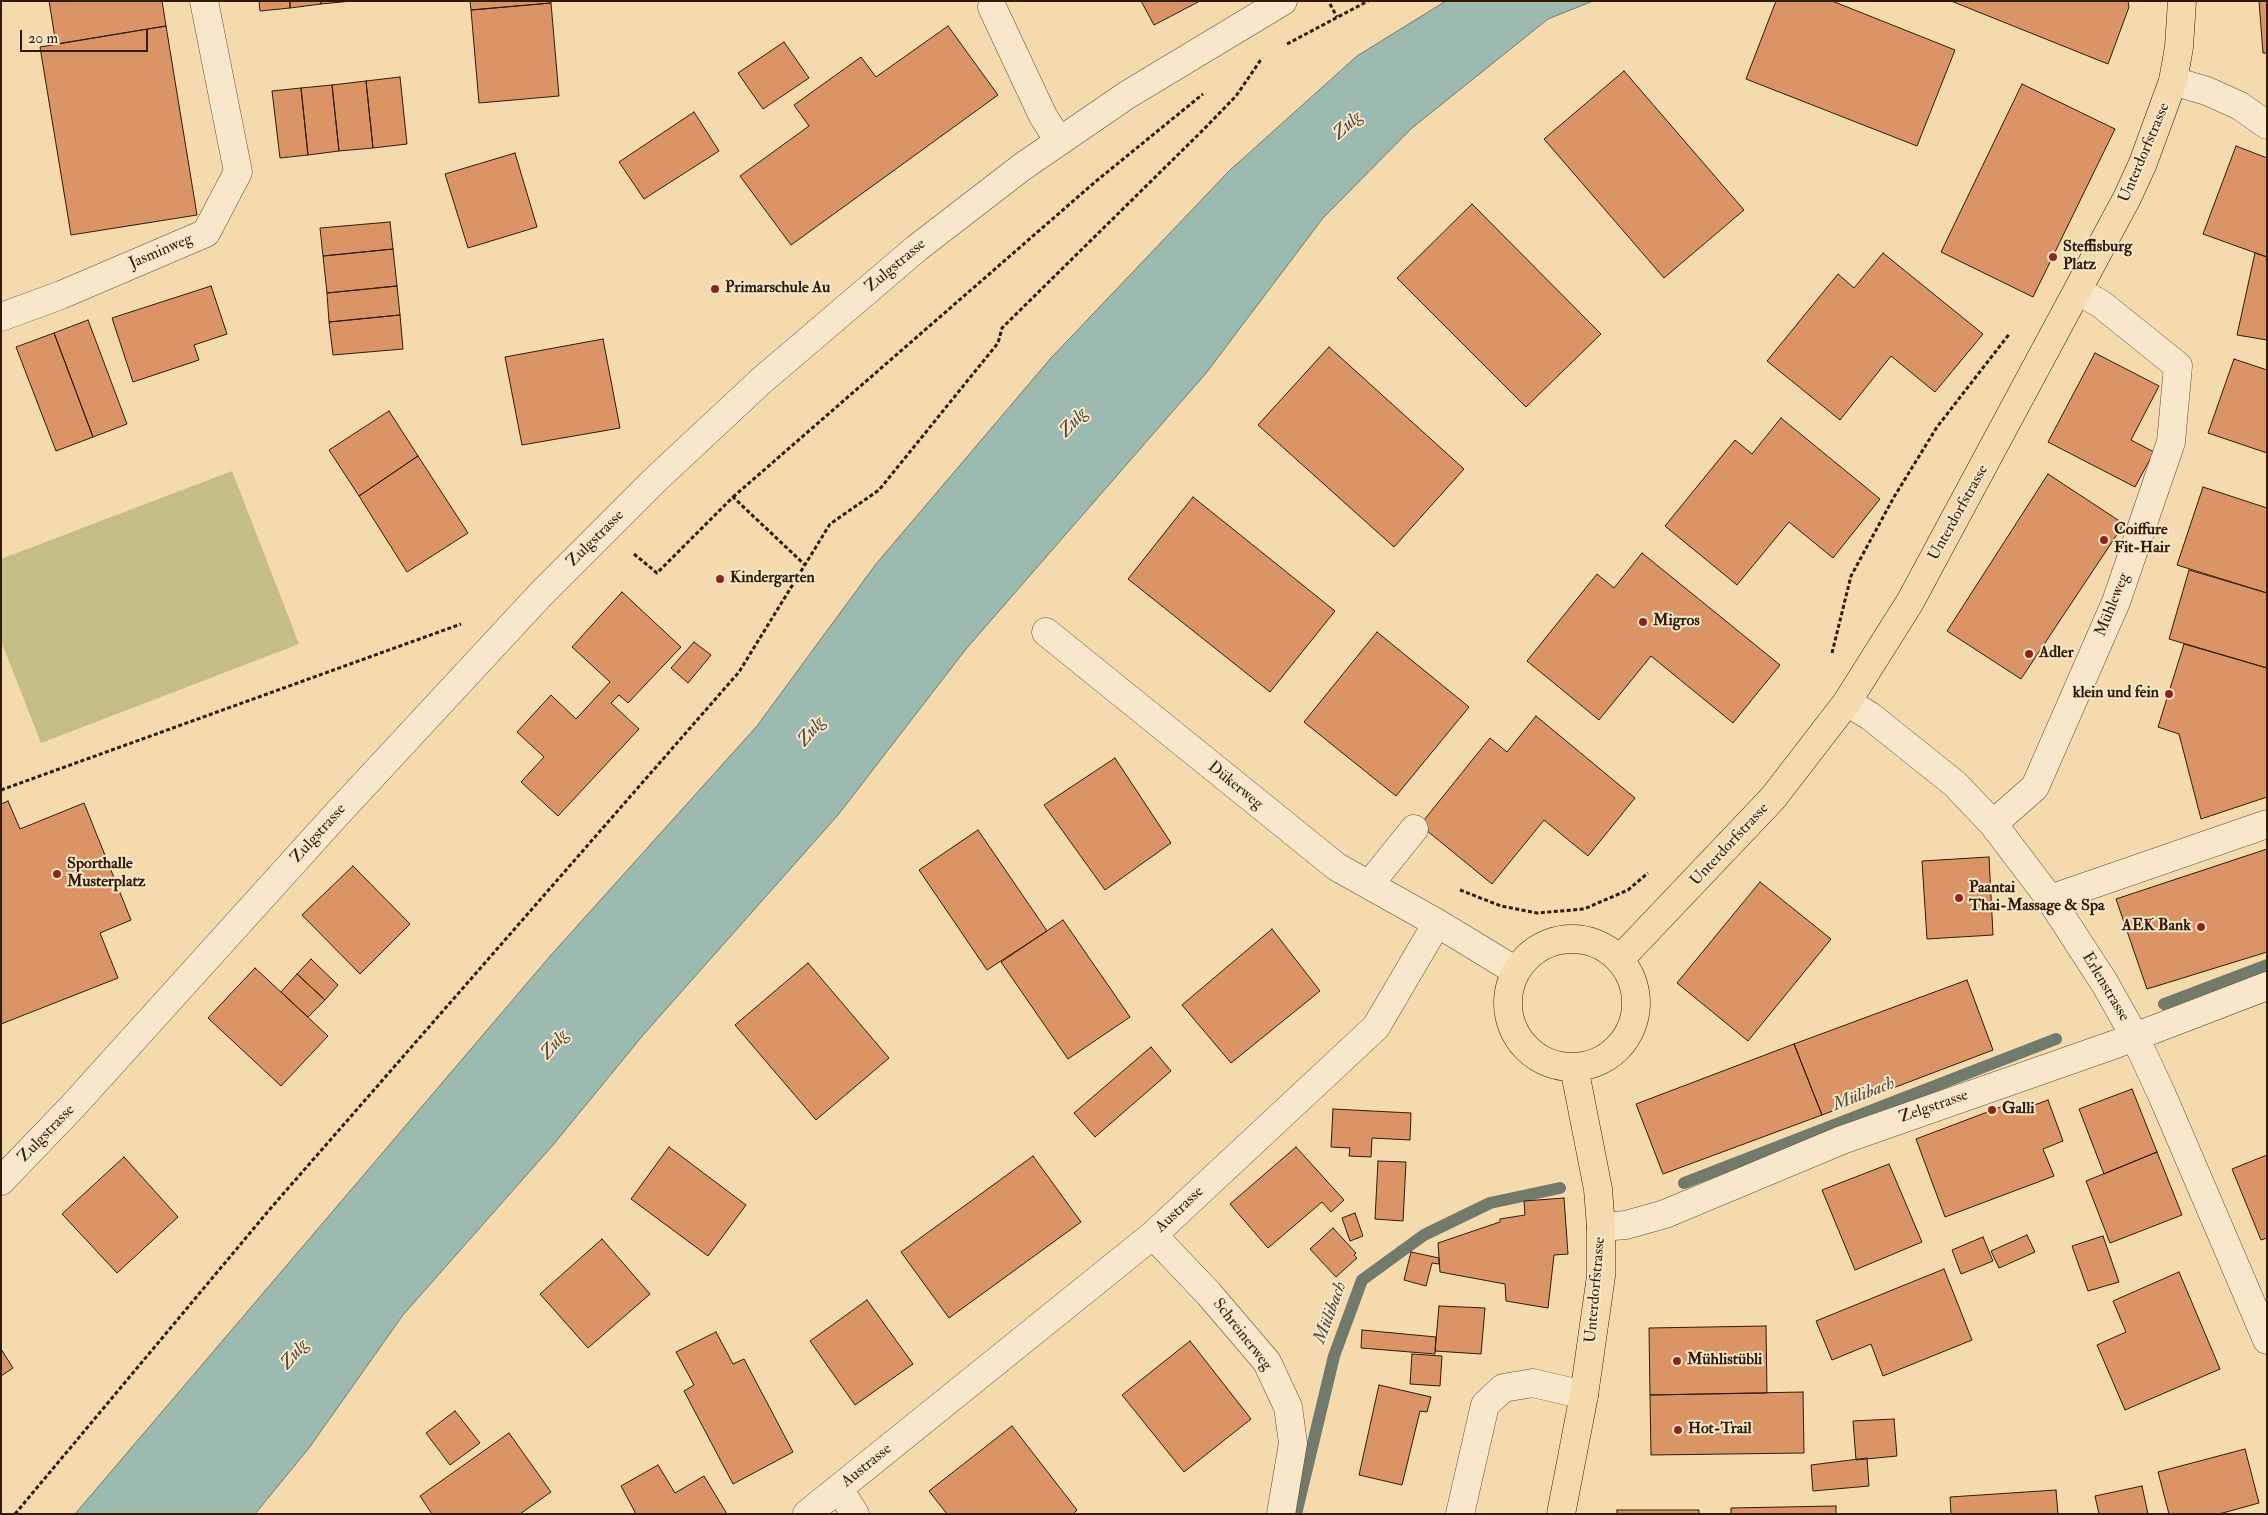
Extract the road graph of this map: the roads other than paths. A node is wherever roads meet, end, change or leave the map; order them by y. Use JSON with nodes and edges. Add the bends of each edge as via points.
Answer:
{"nodes":[{"id":1,"x":204,"y":1,"type":"edge"},
{"id":2,"x":1283,"y":1,"type":"edge"},
{"id":3,"x":2182,"y":1,"type":"edge"},
{"id":4,"x":992,"y":6,"type":"dead end"},
{"id":5,"x":2173,"y":81,"type":"junction"},
{"id":6,"x":2267,"y":125,"type":"edge"},
{"id":7,"x":1059,"y":141,"type":"junction"},
{"id":8,"x":2078,"y":290,"type":"junction"},
{"id":9,"x":1,"y":317,"type":"edge"},
{"id":10,"x":1046,"y":632,"type":"dead end"},
{"id":11,"x":1847,"y":702,"type":"junction"},
{"id":12,"x":1993,"y":824,"type":"junction"},
{"id":13,"x":2267,"y":824,"type":"edge"},
{"id":14,"x":1414,"y":829,"type":"dead end"},
{"id":15,"x":1369,"y":885,"type":"junction"},
{"id":16,"x":2050,"y":899,"type":"junction"},
{"id":17,"x":1437,"y":923,"type":"junction"},
{"id":18,"x":1620,"y":960,"type":"junction"},
{"id":19,"x":1516,"y":971,"type":"junction"},
{"id":20,"x":2267,"y":986,"type":"edge"},
{"id":21,"x":2135,"y":1037,"type":"junction"},
{"id":22,"x":1574,"y":1067,"type":"junction"},
{"id":23,"x":1,"y":1181,"type":"edge"},
{"id":24,"x":1601,"y":1227,"type":"junction"},
{"id":25,"x":1153,"y":1235,"type":"junction"},
{"id":26,"x":2267,"y":1340,"type":"edge"},
{"id":27,"x":1584,"y":1395,"type":"junction"},
{"id":28,"x":839,"y":1489,"type":"junction"},
{"id":29,"x":807,"y":1514,"type":"edge"},
{"id":30,"x":855,"y":1514,"type":"edge"},
{"id":31,"x":1281,"y":1514,"type":"edge"},
{"id":32,"x":1460,"y":1514,"type":"edge"},
{"id":33,"x":1561,"y":1514,"type":"edge"}],
"edges":[{"from":1,"to":9,"type":"street","name":"Jasminweg","via":[[238,172],[206,233]]},
{"from":2,"to":7,"type":"street","name":"Zulgstrasse","via":[[1196,52]]},
{"from":3,"to":5,"type":"main road","name":"Unterdorfstrasse"},
{"from":4,"to":7,"type":"street","via":[[1043,116]]},
{"from":5,"to":6,"type":"street","via":[[2207,91],[2240,106]]},
{"from":5,"to":8,"type":"main road","name":"Unterdorfstrasse","via":[[2139,172]]},
{"from":7,"to":23,"type":"street","name":"Zulgstrasse","via":[[968,207],[816,333],[605,529],[438,704]]},
{"from":8,"to":11,"type":"main road","name":"Unterdorfstrasse","via":[[1910,602]]},
{"from":8,"to":12,"type":"street","name":"Mühleweg","via":[[2101,304],[2178,366],[2172,442],[2116,602],[2035,787]]},
{"from":10,"to":15,"type":"street","name":"Dükerweg","via":[[1285,827],[1337,867]]},
{"from":11,"to":12,"type":"street","name":"Erlenstrasse","via":[[1870,716],[1955,784]]},
{"from":11,"to":18,"type":"main road","name":"Unterdorfstrasse","via":[[1756,817]]},
{"from":12,"to":16,"type":"street","name":"Erlenstrasse"},
{"from":13,"to":16,"type":"street"},
{"from":14,"to":15,"type":"street"},
{"from":15,"to":17,"type":"street","name":"Dükerweg"},
{"from":16,"to":21,"type":"street","name":"Erlenstrasse"},
{"from":17,"to":19,"type":"street"},
{"from":17,"to":25,"type":"street","name":"Austrasse","via":[[1376,1027]]},
{"from":18,"to":19,"type":"main road","via":[[1605,947],[1586,940],[1565,938],[1529,954]]},
{"from":18,"to":22,"type":"main road","via":[[1636,992],[1631,1028],[1622,1044],[1608,1056]]},
{"from":19,"to":22,"type":"main road","via":[[1508,1003],[1510,1020],[1517,1036],[1541,1059]]},
{"from":20,"to":21,"type":"street","name":"Zelgstrasse"},
{"from":21,"to":24,"type":"street","name":"Zelgstrasse","via":[[1842,1140],[1665,1214],[1626,1225]]},
{"from":21,"to":26,"type":"street","name":"Erlenstrasse"},
{"from":22,"to":24,"type":"main road","name":"Unterdorfstrasse","via":[[1598,1189]]},
{"from":24,"to":27,"type":"main road","name":"Unterdorfstrasse","via":[[1599,1294]]},
{"from":25,"to":28,"type":"street","name":"Austrasse"},
{"from":25,"to":31,"type":"street","name":"Schreinerweg","via":[[1267,1362],[1288,1407],[1293,1443]]},
{"from":27,"to":32,"type":"street","via":[[1533,1383],[1503,1388],[1485,1404]]},
{"from":27,"to":33,"type":"main road","name":"Unterdorfstrasse"},
{"from":28,"to":29,"type":"street","name":"Austrasse"},
{"from":28,"to":30,"type":"street"}]}
